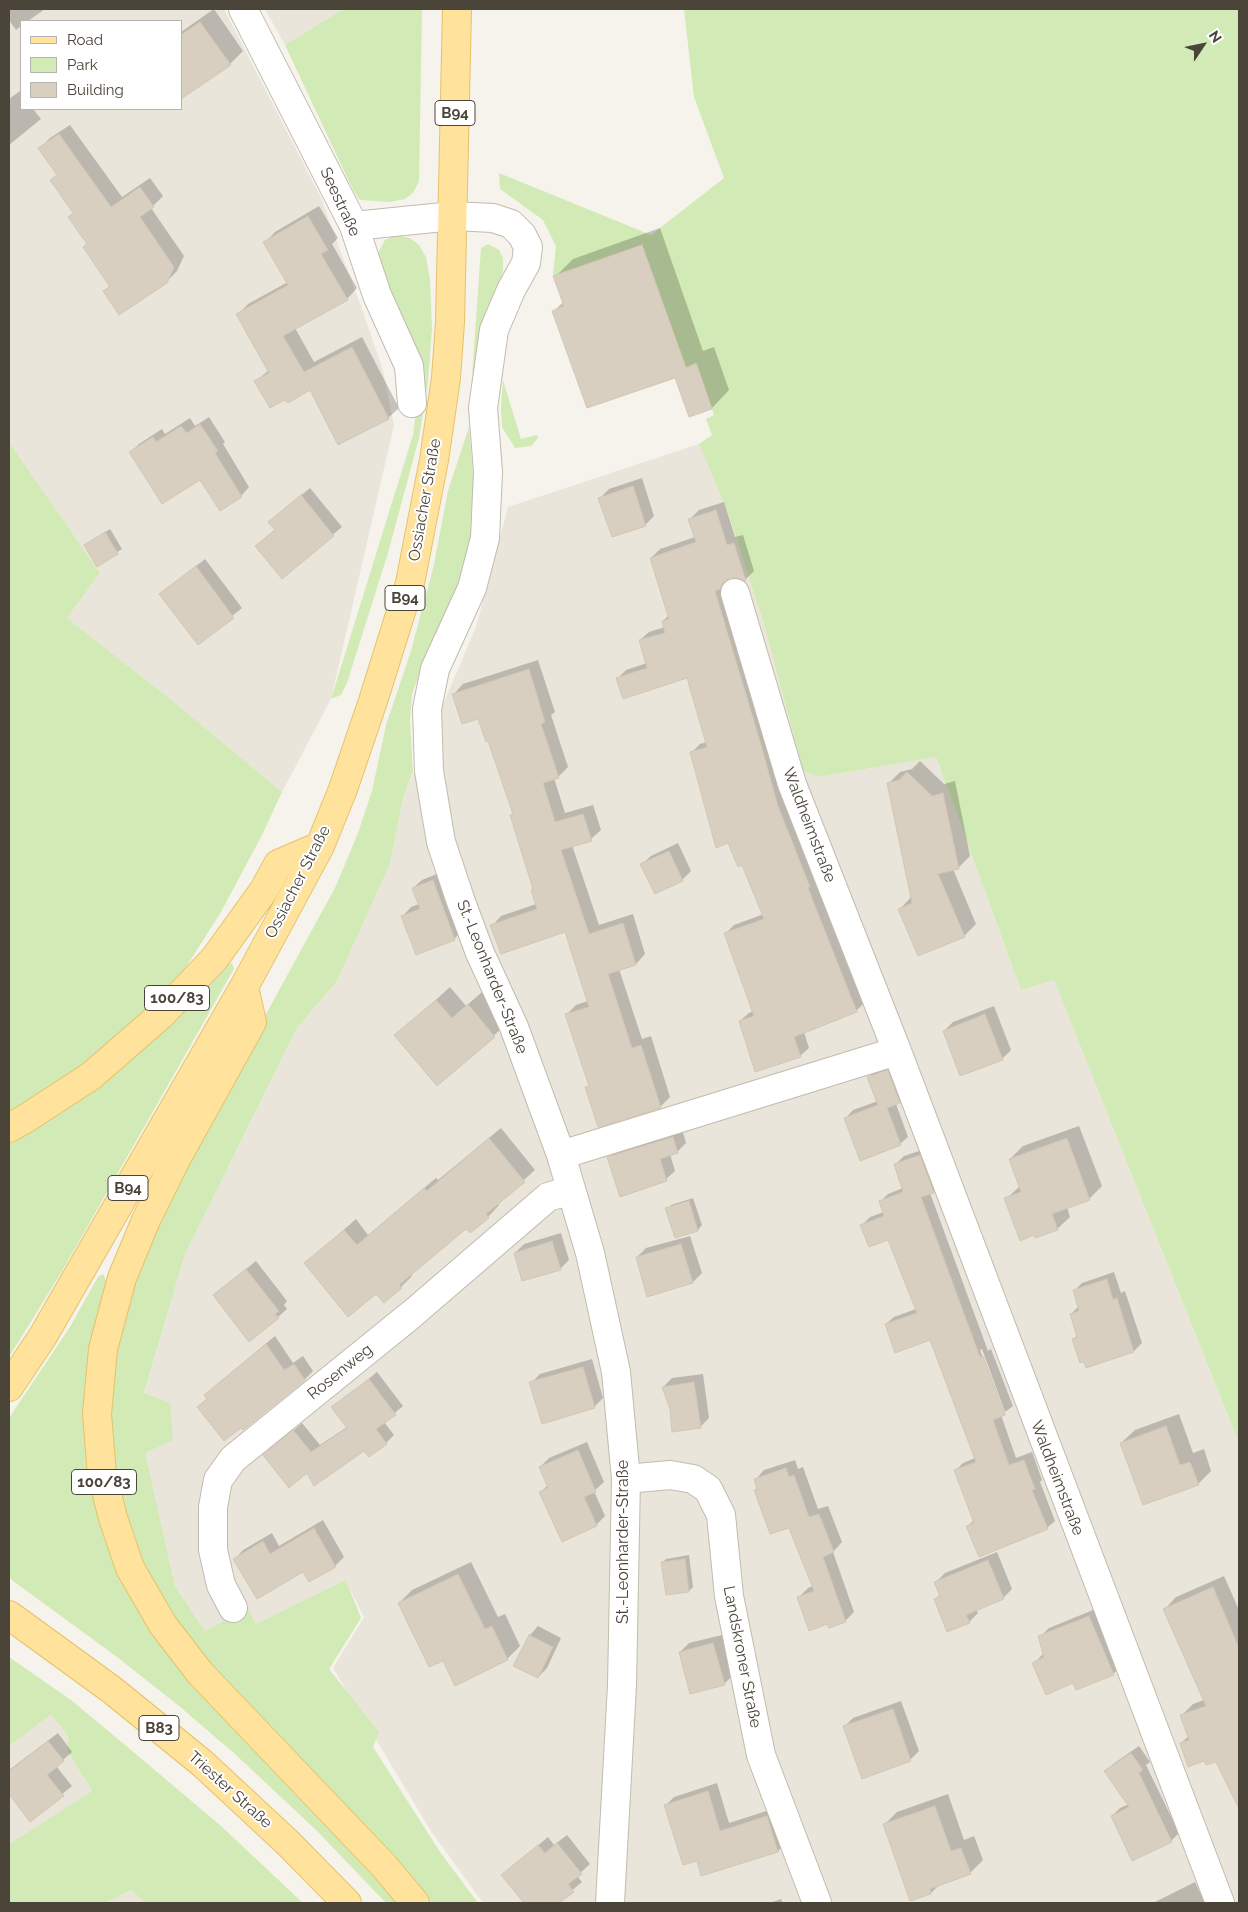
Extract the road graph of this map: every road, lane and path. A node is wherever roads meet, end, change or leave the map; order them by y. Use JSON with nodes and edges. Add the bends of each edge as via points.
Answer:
{"nodes":[{"id":1,"x":243,"y":9,"type":"edge"},
{"id":2,"x":458,"y":9,"type":"edge"},
{"id":3,"x":453,"y":216,"type":"junction"},
{"id":4,"x":354,"y":226,"type":"junction"},
{"id":5,"x":412,"y":403,"type":"dead end"},
{"id":6,"x":735,"y":593,"type":"dead end"},
{"id":7,"x":320,"y":846,"type":"junction"},
{"id":8,"x":244,"y":987,"type":"junction"},
{"id":9,"x":897,"y":1051,"type":"junction"},
{"id":10,"x":9,"y":1128,"type":"edge"},
{"id":11,"x":562,"y":1155,"type":"junction"},
{"id":12,"x":572,"y":1190,"type":"junction"},
{"id":13,"x":9,"y":1387,"type":"edge"},
{"id":14,"x":626,"y":1479,"type":"junction"},
{"id":15,"x":233,"y":1608,"type":"dead end"},
{"id":16,"x":9,"y":1615,"type":"edge"},
{"id":17,"x":347,"y":1903,"type":"edge"},
{"id":18,"x":415,"y":1903,"type":"edge"},
{"id":19,"x":610,"y":1903,"type":"edge"},
{"id":20,"x":817,"y":1903,"type":"edge"},
{"id":21,"x":1220,"y":1903,"type":"edge"}],
"edges":[{"from":1,"to":4,"type":"street","name":"Seestraße"},
{"from":2,"to":3,"type":"main road","name":"Ossiacher Straße","number":"B94"},
{"from":3,"to":4,"type":"street","name":"St.-Leonharder-Straße"},
{"from":3,"to":7,"type":"main road","name":"Ossiacher Straße","number":"B94","via":[[446,378],[410,583],[343,790]]},
{"from":3,"to":11,"type":"street","name":"St.-Leonharder-Straße","via":[[492,218],[511,224],[528,247],[526,263],[494,330],[483,408],[488,472],[485,538],[472,588],[435,669],[427,709],[428,771],[442,842],[460,900],[514,1027]]},
{"from":4,"to":5,"type":"street","name":"Seestraße","via":[[376,296],[409,366]]},
{"from":6,"to":9,"type":"street","name":"Waldheimstraße","via":[[792,784]]},
{"from":7,"to":8,"type":"main road","name":"Ossiacher Straße","number":"B94"},
{"from":7,"to":10,"type":"main road","number":"100/83","via":[[278,864],[264,890],[215,958],[161,1015],[91,1076]]},
{"from":8,"to":13,"type":"main road","number":"B94","via":[[43,1336]]},
{"from":8,"to":18,"type":"main road","number":"100/83","via":[[252,1022],[175,1161],[122,1278],[103,1349],[98,1414],[102,1475],[130,1568],[163,1625],[200,1674],[385,1867]]},
{"from":9,"to":11,"type":"street"},
{"from":9,"to":21,"type":"street","name":"Waldheimstraße"},
{"from":11,"to":12,"type":"street","name":"St.-Leonharder-Straße"},
{"from":12,"to":14,"type":"street","name":"St.-Leonharder-Straße","via":[[590,1253],[616,1372]]},
{"from":12,"to":15,"type":"street","name":"Rosenweg","via":[[548,1197],[233,1459],[218,1480],[213,1507],[212,1550],[222,1585]]},
{"from":14,"to":19,"type":"street","name":"St.-Leonharder-Straße","via":[[622,1677]]},
{"from":14,"to":20,"type":"street","name":"Landskroner Straße","via":[[670,1475],[693,1479],[708,1489],[721,1516],[729,1596],[761,1755]]},
{"from":16,"to":17,"type":"main road","name":"Triester Straße","number":"B83","via":[[112,1690],[202,1762]]}]}
